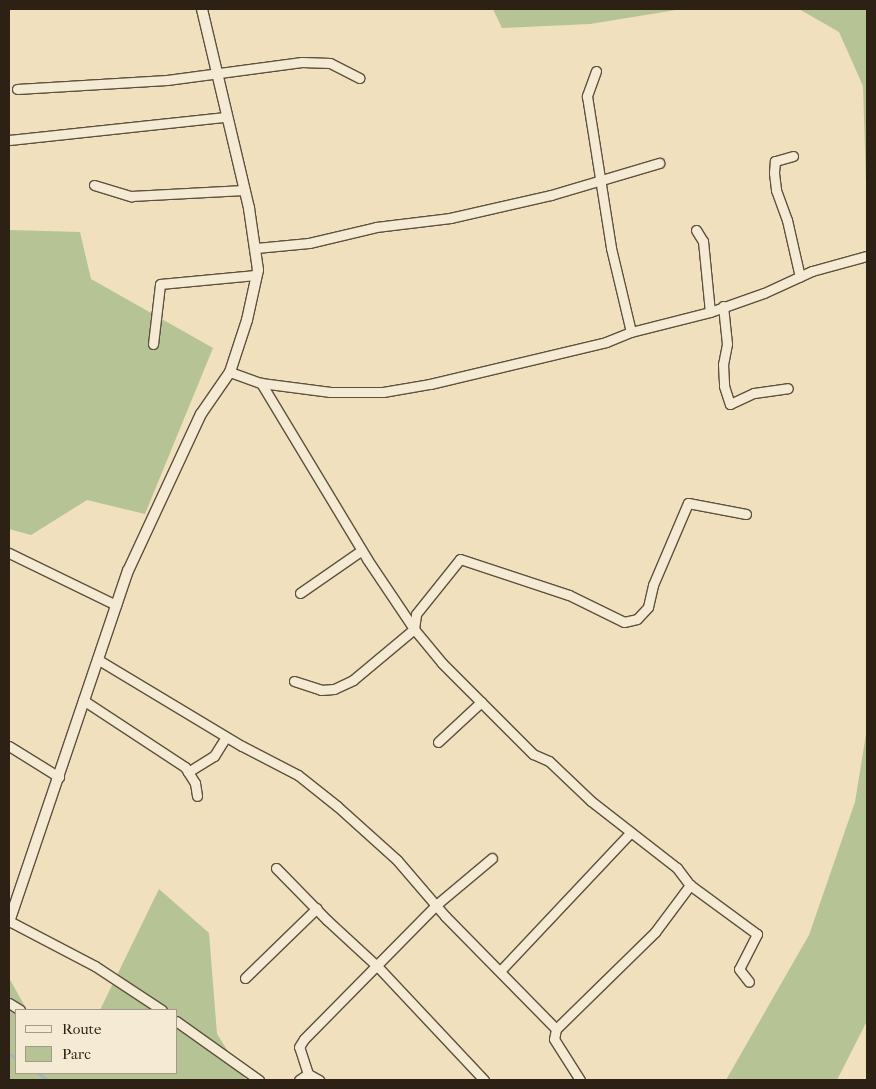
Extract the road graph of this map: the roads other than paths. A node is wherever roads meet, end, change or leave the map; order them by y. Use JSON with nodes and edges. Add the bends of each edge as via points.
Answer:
{"nodes":[{"id":1,"x":202,"y":9,"type":"edge"},
{"id":2,"x":596,"y":71,"type":"dead end"},
{"id":3,"x":217,"y":74,"type":"junction"},
{"id":4,"x":359,"y":78,"type":"dead end"},
{"id":5,"x":17,"y":89,"type":"dead end"},
{"id":6,"x":226,"y":116,"type":"junction"},
{"id":7,"x":9,"y":140,"type":"edge"},
{"id":8,"x":793,"y":156,"type":"dead end"},
{"id":9,"x":658,"y":163,"type":"dead end"},
{"id":10,"x":601,"y":179,"type":"junction"},
{"id":11,"x":94,"y":185,"type":"dead end"},
{"id":12,"x":244,"y":190,"type":"junction"},
{"id":13,"x":696,"y":230,"type":"dead end"},
{"id":14,"x":256,"y":248,"type":"junction"},
{"id":15,"x":867,"y":256,"type":"edge"},
{"id":16,"x":256,"y":275,"type":"junction"},
{"id":17,"x":800,"y":277,"type":"junction"},
{"id":18,"x":723,"y":306,"type":"junction"},
{"id":19,"x":710,"y":312,"type":"junction"},
{"id":20,"x":631,"y":332,"type":"junction"},
{"id":21,"x":153,"y":344,"type":"dead end"},
{"id":22,"x":230,"y":372,"type":"junction"},
{"id":23,"x":261,"y":383,"type":"junction"},
{"id":24,"x":788,"y":388,"type":"dead end"},
{"id":25,"x":746,"y":514,"type":"dead end"},
{"id":26,"x":362,"y":550,"type":"junction"},
{"id":27,"x":9,"y":553,"type":"edge"},
{"id":28,"x":300,"y":593,"type":"dead end"},
{"id":29,"x":116,"y":606,"type":"junction"},
{"id":30,"x":414,"y":628,"type":"junction"},
{"id":31,"x":97,"y":659,"type":"junction"},
{"id":32,"x":294,"y":681,"type":"dead end"},
{"id":33,"x":84,"y":700,"type":"junction"},
{"id":34,"x":481,"y":702,"type":"junction"},
{"id":35,"x":226,"y":737,"type":"junction"},
{"id":36,"x":438,"y":742,"type":"dead end"},
{"id":37,"x":9,"y":746,"type":"edge"},
{"id":38,"x":188,"y":772,"type":"junction"},
{"id":39,"x":58,"y":777,"type":"junction"},
{"id":40,"x":197,"y":796,"type":"dead end"},
{"id":41,"x":630,"y":833,"type":"junction"},
{"id":42,"x":492,"y":858,"type":"dead end"},
{"id":43,"x":276,"y":868,"type":"dead end"},
{"id":44,"x":690,"y":885,"type":"junction"},
{"id":45,"x":13,"y":899,"type":"edge"},
{"id":46,"x":436,"y":905,"type":"junction"},
{"id":47,"x":317,"y":908,"type":"junction"},
{"id":48,"x":9,"y":921,"type":"edge"},
{"id":49,"x":378,"y":966,"type":"junction"},
{"id":50,"x":501,"y":970,"type":"junction"},
{"id":51,"x":245,"y":978,"type":"dead end"},
{"id":52,"x":749,"y":982,"type":"dead end"},
{"id":53,"x":160,"y":1009,"type":"edge"},
{"id":54,"x":178,"y":1022,"type":"edge"},
{"id":55,"x":556,"y":1029,"type":"junction"},
{"id":56,"x":308,"y":1074,"type":"junction"},
{"id":57,"x":259,"y":1080,"type":"edge"},
{"id":58,"x":299,"y":1080,"type":"edge"},
{"id":59,"x":318,"y":1080,"type":"edge"},
{"id":60,"x":484,"y":1080,"type":"edge"},
{"id":61,"x":580,"y":1080,"type":"edge"}],
"edges":[{"from":1,"to":3,"type":"street"},
{"from":2,"to":10,"type":"street","via":[[586,96]]},
{"from":3,"to":4,"type":"street","via":[[302,62],[330,63]]},
{"from":3,"to":5,"type":"street"},
{"from":3,"to":6,"type":"street"},
{"from":6,"to":7,"type":"street"},
{"from":6,"to":12,"type":"street"},
{"from":8,"to":17,"type":"street","via":[[775,161],[774,172]]},
{"from":9,"to":10,"type":"street"},
{"from":10,"to":14,"type":"street","via":[[551,195],[450,218],[376,227],[309,243]]},
{"from":10,"to":20,"type":"street","via":[[611,248]]},
{"from":11,"to":12,"type":"street","via":[[131,196]]},
{"from":12,"to":14,"type":"street"},
{"from":13,"to":19,"type":"street","via":[[703,242]]},
{"from":14,"to":16,"type":"street"},
{"from":15,"to":17,"type":"street"},
{"from":16,"to":21,"type":"street","via":[[160,284]]},
{"from":16,"to":22,"type":"street"},
{"from":17,"to":18,"type":"street"},
{"from":18,"to":19,"type":"street"},
{"from":18,"to":24,"type":"street","via":[[727,344],[723,364],[724,386],[730,404],[754,393]]},
{"from":19,"to":20,"type":"street"},
{"from":20,"to":23,"type":"street","via":[[597,344],[383,392],[330,392]]},
{"from":22,"to":23,"type":"street"},
{"from":22,"to":29,"type":"street","via":[[201,414],[128,571]]},
{"from":23,"to":26,"type":"street"},
{"from":25,"to":30,"type":"street","via":[[688,503],[659,569],[648,607],[637,619],[624,622],[569,595],[460,559],[416,614]]},
{"from":26,"to":28,"type":"street"},
{"from":26,"to":30,"type":"street"},
{"from":27,"to":29,"type":"street"},
{"from":29,"to":31,"type":"street"},
{"from":30,"to":32,"type":"street","via":[[353,680],[334,689],[321,690]]},
{"from":30,"to":34,"type":"street"},
{"from":31,"to":33,"type":"street"},
{"from":31,"to":35,"type":"street"},
{"from":33,"to":38,"type":"street"},
{"from":33,"to":39,"type":"street"},
{"from":34,"to":36,"type":"street"},
{"from":34,"to":41,"type":"street","via":[[533,754],[549,761]]},
{"from":35,"to":38,"type":"street","via":[[214,756]]},
{"from":35,"to":46,"type":"street","via":[[298,775],[337,806],[397,860]]},
{"from":37,"to":39,"type":"street"},
{"from":38,"to":40,"type":"street","via":[[195,783]]},
{"from":39,"to":45,"type":"street"},
{"from":41,"to":44,"type":"street","via":[[677,868]]},
{"from":41,"to":50,"type":"street"},
{"from":42,"to":46,"type":"street"},
{"from":43,"to":47,"type":"street"},
{"from":44,"to":52,"type":"street","via":[[757,934],[739,969]]},
{"from":44,"to":55,"type":"street","via":[[655,932]]},
{"from":45,"to":48,"type":"street"},
{"from":46,"to":49,"type":"street"},
{"from":46,"to":50,"type":"street"},
{"from":47,"to":49,"type":"street"},
{"from":47,"to":51,"type":"street"},
{"from":48,"to":53,"type":"street","via":[[95,966]]},
{"from":49,"to":56,"type":"street","via":[[304,1039],[299,1048]]},
{"from":49,"to":60,"type":"street"},
{"from":50,"to":55,"type":"street"},
{"from":54,"to":57,"type":"street"},
{"from":55,"to":61,"type":"street","via":[[554,1039]]},
{"from":56,"to":58,"type":"street"},
{"from":56,"to":59,"type":"street"}]}
